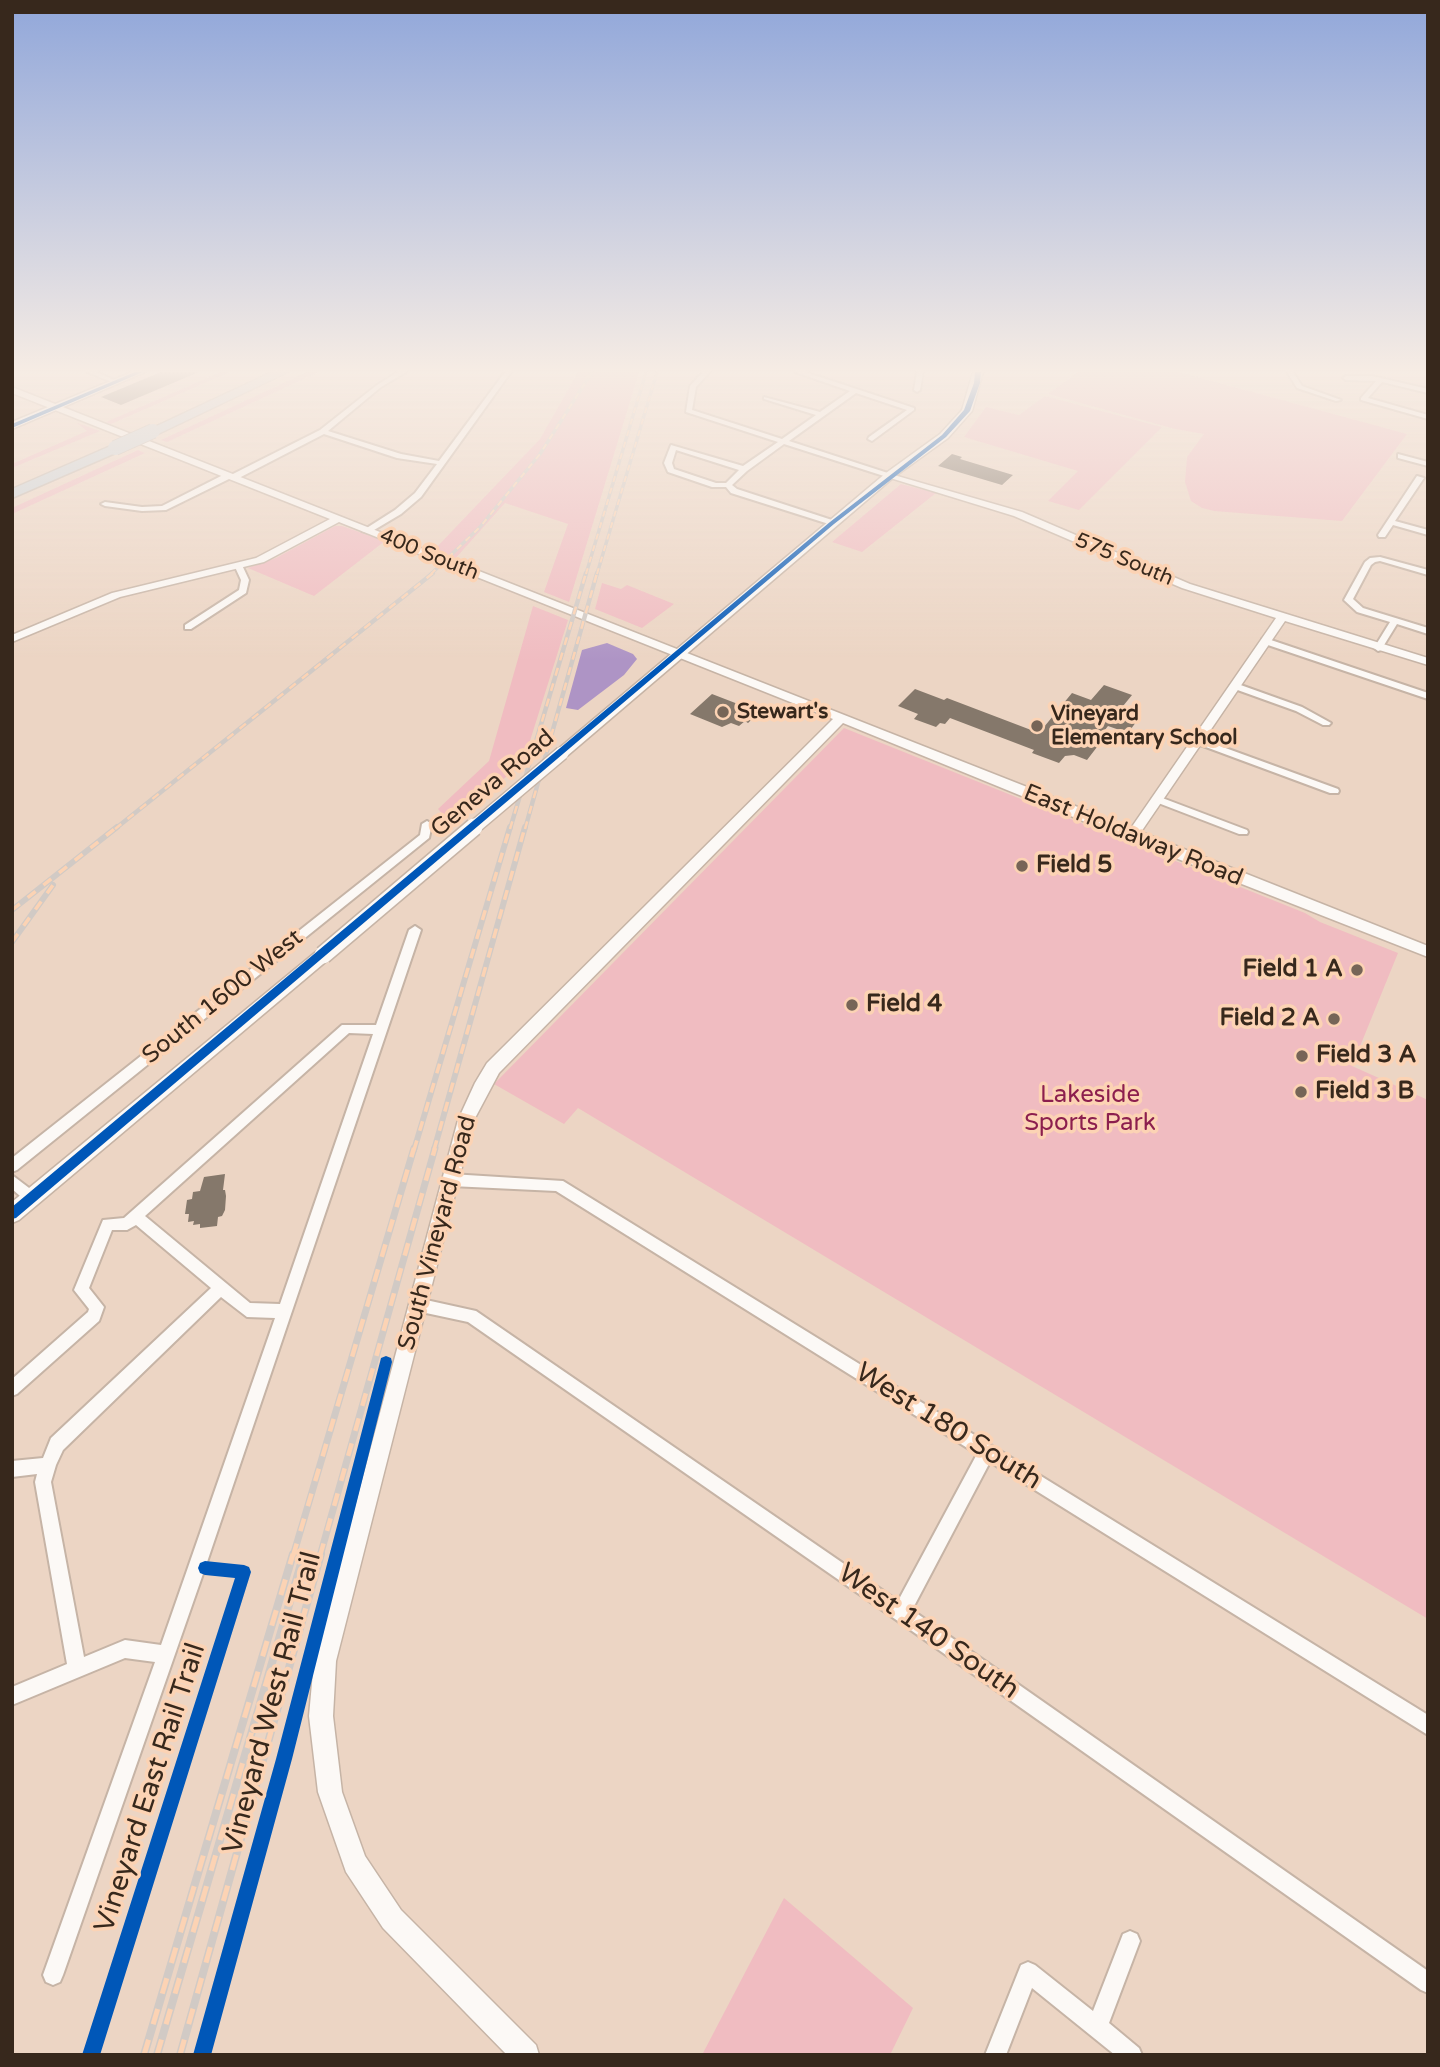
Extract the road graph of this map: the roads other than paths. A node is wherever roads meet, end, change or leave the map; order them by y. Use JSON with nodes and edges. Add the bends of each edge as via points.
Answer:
{"nodes":[{"id":1,"x":40,"y":468,"type":"edge"},
{"id":2,"x":69,"y":468,"type":"edge"},
{"id":3,"x":209,"y":468,"type":"edge"},
{"id":4,"x":248,"y":468,"type":"edge"},
{"id":5,"x":437,"y":468,"type":"edge"},
{"id":6,"x":739,"y":468,"type":"edge"},
{"id":7,"x":869,"y":468,"type":"edge"},
{"id":8,"x":899,"y":468,"type":"edge"},
{"id":9,"x":671,"y":470,"type":"edge"},
{"id":10,"x":744,"y":470,"type":"joint"},
{"id":11,"x":890,"y":475,"type":"junction"},
{"id":12,"x":231,"y":477,"type":"junction"},
{"id":13,"x":1420,"y":478,"type":"dead end"},
{"id":14,"x":12,"y":481,"type":"edge"},
{"id":15,"x":731,"y":481,"type":"junction"},
{"id":16,"x":12,"y":494,"type":"edge"},
{"id":17,"x":105,"y":504,"type":"dead end"},
{"id":18,"x":337,"y":519,"type":"junction"},
{"id":19,"x":1391,"y":522,"type":"junction"},
{"id":20,"x":832,"y":523,"type":"junction"},
{"id":21,"x":366,"y":531,"type":"junction"},
{"id":22,"x":1428,"y":533,"type":"edge"},
{"id":23,"x":1382,"y":535,"type":"dead end"},
{"id":24,"x":1380,"y":559,"type":"joint"},
{"id":25,"x":239,"y":567,"type":"junction"},
{"id":26,"x":1428,"y":573,"type":"edge"},
{"id":27,"x":1348,"y":600,"type":"joint"},
{"id":28,"x":1281,"y":618,"type":"junction"},
{"id":29,"x":1395,"y":621,"type":"junction"},
{"id":30,"x":188,"y":627,"type":"dead end"},
{"id":31,"x":1428,"y":631,"type":"edge"},
{"id":32,"x":12,"y":639,"type":"edge"},
{"id":33,"x":1265,"y":641,"type":"junction"},
{"id":34,"x":1378,"y":648,"type":"junction"},
{"id":35,"x":679,"y":654,"type":"junction"},
{"id":36,"x":1425,"y":663,"type":"edge"},
{"id":37,"x":1235,"y":686,"type":"junction"},
{"id":38,"x":1428,"y":696,"type":"edge"},
{"id":39,"x":840,"y":719,"type":"junction"},
{"id":40,"x":1326,"y":723,"type":"dead end"},
{"id":41,"x":1198,"y":741,"type":"junction"},
{"id":42,"x":1334,"y":792,"type":"dead end"},
{"id":43,"x":1157,"y":799,"type":"junction"},
{"id":44,"x":427,"y":824,"type":"dead end"},
{"id":45,"x":1242,"y":832,"type":"dead end"},
{"id":46,"x":1132,"y":836,"type":"junction"},
{"id":47,"x":415,"y":930,"type":"dead end"},
{"id":48,"x":1428,"y":953,"type":"edge"},
{"id":49,"x":379,"y":1030,"type":"junction"},
{"id":50,"x":12,"y":1166,"type":"edge"},
{"id":51,"x":451,"y":1180,"type":"junction"},
{"id":52,"x":12,"y":1181,"type":"edge"},
{"id":53,"x":32,"y":1198,"type":"junction"},
{"id":54,"x":12,"y":1214,"type":"edge"},
{"id":55,"x":136,"y":1217,"type":"junction"},
{"id":56,"x":221,"y":1288,"type":"junction"},
{"id":57,"x":417,"y":1305,"type":"junction"},
{"id":58,"x":284,"y":1311,"type":"junction"},
{"id":59,"x":12,"y":1389,"type":"edge"},
{"id":60,"x":987,"y":1451,"type":"junction"},
{"id":61,"x":48,"y":1465,"type":"junction"},
{"id":62,"x":12,"y":1469,"type":"edge"},
{"id":63,"x":901,"y":1613,"type":"junction"},
{"id":64,"x":165,"y":1654,"type":"junction"},
{"id":65,"x":77,"y":1669,"type":"junction"},
{"id":66,"x":12,"y":1696,"type":"edge"},
{"id":67,"x":1428,"y":1726,"type":"edge"},
{"id":68,"x":1130,"y":1941,"type":"dead end"},
{"id":69,"x":53,"y":1975,"type":"dead end"},
{"id":70,"x":1428,"y":1983,"type":"edge"},
{"id":71,"x":1097,"y":2027,"type":"junction"},
{"id":72,"x":526,"y":2055,"type":"edge"},
{"id":73,"x":995,"y":2055,"type":"edge"},
{"id":74,"x":1132,"y":2055,"type":"edge"}],
"edges":[{"from":1,"to":14,"type":"highway"},
{"from":2,"to":16,"type":"highway","bridge":true},
{"from":3,"to":12,"type":"street","name":"400 South"},
{"from":4,"to":12,"type":"street"},
{"from":5,"to":21,"type":"street","via":[[410,502]]},
{"from":6,"to":10,"type":"street"},
{"from":7,"to":11,"type":"street","name":"575 South"},
{"from":8,"to":11,"type":"main road","name":"Geneva Road"},
{"from":9,"to":15,"type":"street","via":[[715,485]]},
{"from":10,"to":15,"type":"street"},
{"from":11,"to":20,"type":"main road","name":"Geneva Road"},
{"from":11,"to":28,"type":"street","name":"575 South","via":[[1018,514],[1123,561]]},
{"from":12,"to":17,"type":"street","via":[[163,508]]},
{"from":12,"to":18,"type":"street","name":"400 South"},
{"from":13,"to":19,"type":"street"},
{"from":15,"to":20,"type":"street","via":[[734,491]]},
{"from":18,"to":21,"type":"street","name":"400 South"},
{"from":18,"to":25,"type":"street","via":[[271,556]]},
{"from":19,"to":22,"type":"street"},
{"from":19,"to":23,"type":"street"},
{"from":20,"to":35,"type":"main road","name":"Geneva Road"},
{"from":21,"to":35,"type":"street","name":"400 South","via":[[512,588],[575,619]]},
{"from":24,"to":26,"type":"street"},
{"from":24,"to":27,"type":"street","via":[[1368,564]]},
{"from":25,"to":30,"type":"street","via":[[245,580],[243,591]]},
{"from":25,"to":32,"type":"street","via":[[116,595]]},
{"from":27,"to":29,"type":"street","via":[[1360,610]]},
{"from":28,"to":33,"type":"street"},
{"from":28,"to":34,"type":"street","name":"575 South"},
{"from":29,"to":31,"type":"street"},
{"from":29,"to":34,"type":"street"},
{"from":33,"to":37,"type":"street"},
{"from":33,"to":38,"type":"street"},
{"from":34,"to":36,"type":"street","name":"575 South"},
{"from":35,"to":39,"type":"street","name":"400 South"},
{"from":35,"to":53,"type":"main road","name":"Geneva Road","bridge":true},
{"from":37,"to":40,"type":"street"},
{"from":37,"to":41,"type":"street"},
{"from":39,"to":46,"type":"street","name":"East Holdaway Road"},
{"from":39,"to":51,"type":"street","name":"South Vineyard Road","via":[[494,1068],[466,1120]]},
{"from":41,"to":42,"type":"street"},
{"from":41,"to":43,"type":"street"},
{"from":43,"to":45,"type":"street"},
{"from":43,"to":46,"type":"street"},
{"from":44,"to":50,"type":"street","name":"South 1600 West","via":[[425,836]]},
{"from":46,"to":48,"type":"street","name":"East Holdaway Road"},
{"from":47,"to":49,"type":"street"},
{"from":49,"to":55,"type":"street","via":[[346,1028]]},
{"from":49,"to":58,"type":"street"},
{"from":51,"to":57,"type":"street","name":"South Vineyard Road"},
{"from":51,"to":60,"type":"street","name":"West 180 South","via":[[558,1185]]},
{"from":52,"to":53,"type":"street"},
{"from":53,"to":54,"type":"main road","name":"Geneva Road"},
{"from":55,"to":56,"type":"street"},
{"from":55,"to":59,"type":"street","via":[[127,1224],[108,1224],[86,1275],[81,1290],[97,1307],[94,1316]]},
{"from":56,"to":58,"type":"street","via":[[247,1310]]},
{"from":56,"to":61,"type":"street","via":[[57,1444]]},
{"from":57,"to":63,"type":"street","name":"West 140 South","via":[[471,1316]]},
{"from":57,"to":72,"type":"street","name":"South Vineyard Road","via":[[325,1661],[321,1716],[330,1792],[355,1863],[392,1919]]},
{"from":58,"to":64,"type":"street"},
{"from":60,"to":63,"type":"street"},
{"from":60,"to":67,"type":"street","name":"West 180 South"},
{"from":61,"to":62,"type":"street"},
{"from":61,"to":65,"type":"street","via":[[43,1482]]},
{"from":63,"to":70,"type":"street","name":"West 140 South"},
{"from":64,"to":65,"type":"street","via":[[125,1649]]},
{"from":64,"to":69,"type":"street"},
{"from":65,"to":66,"type":"street"},
{"from":68,"to":71,"type":"street"},
{"from":71,"to":73,"type":"street","via":[[1028,1972]]},
{"from":71,"to":74,"type":"street"}]}
